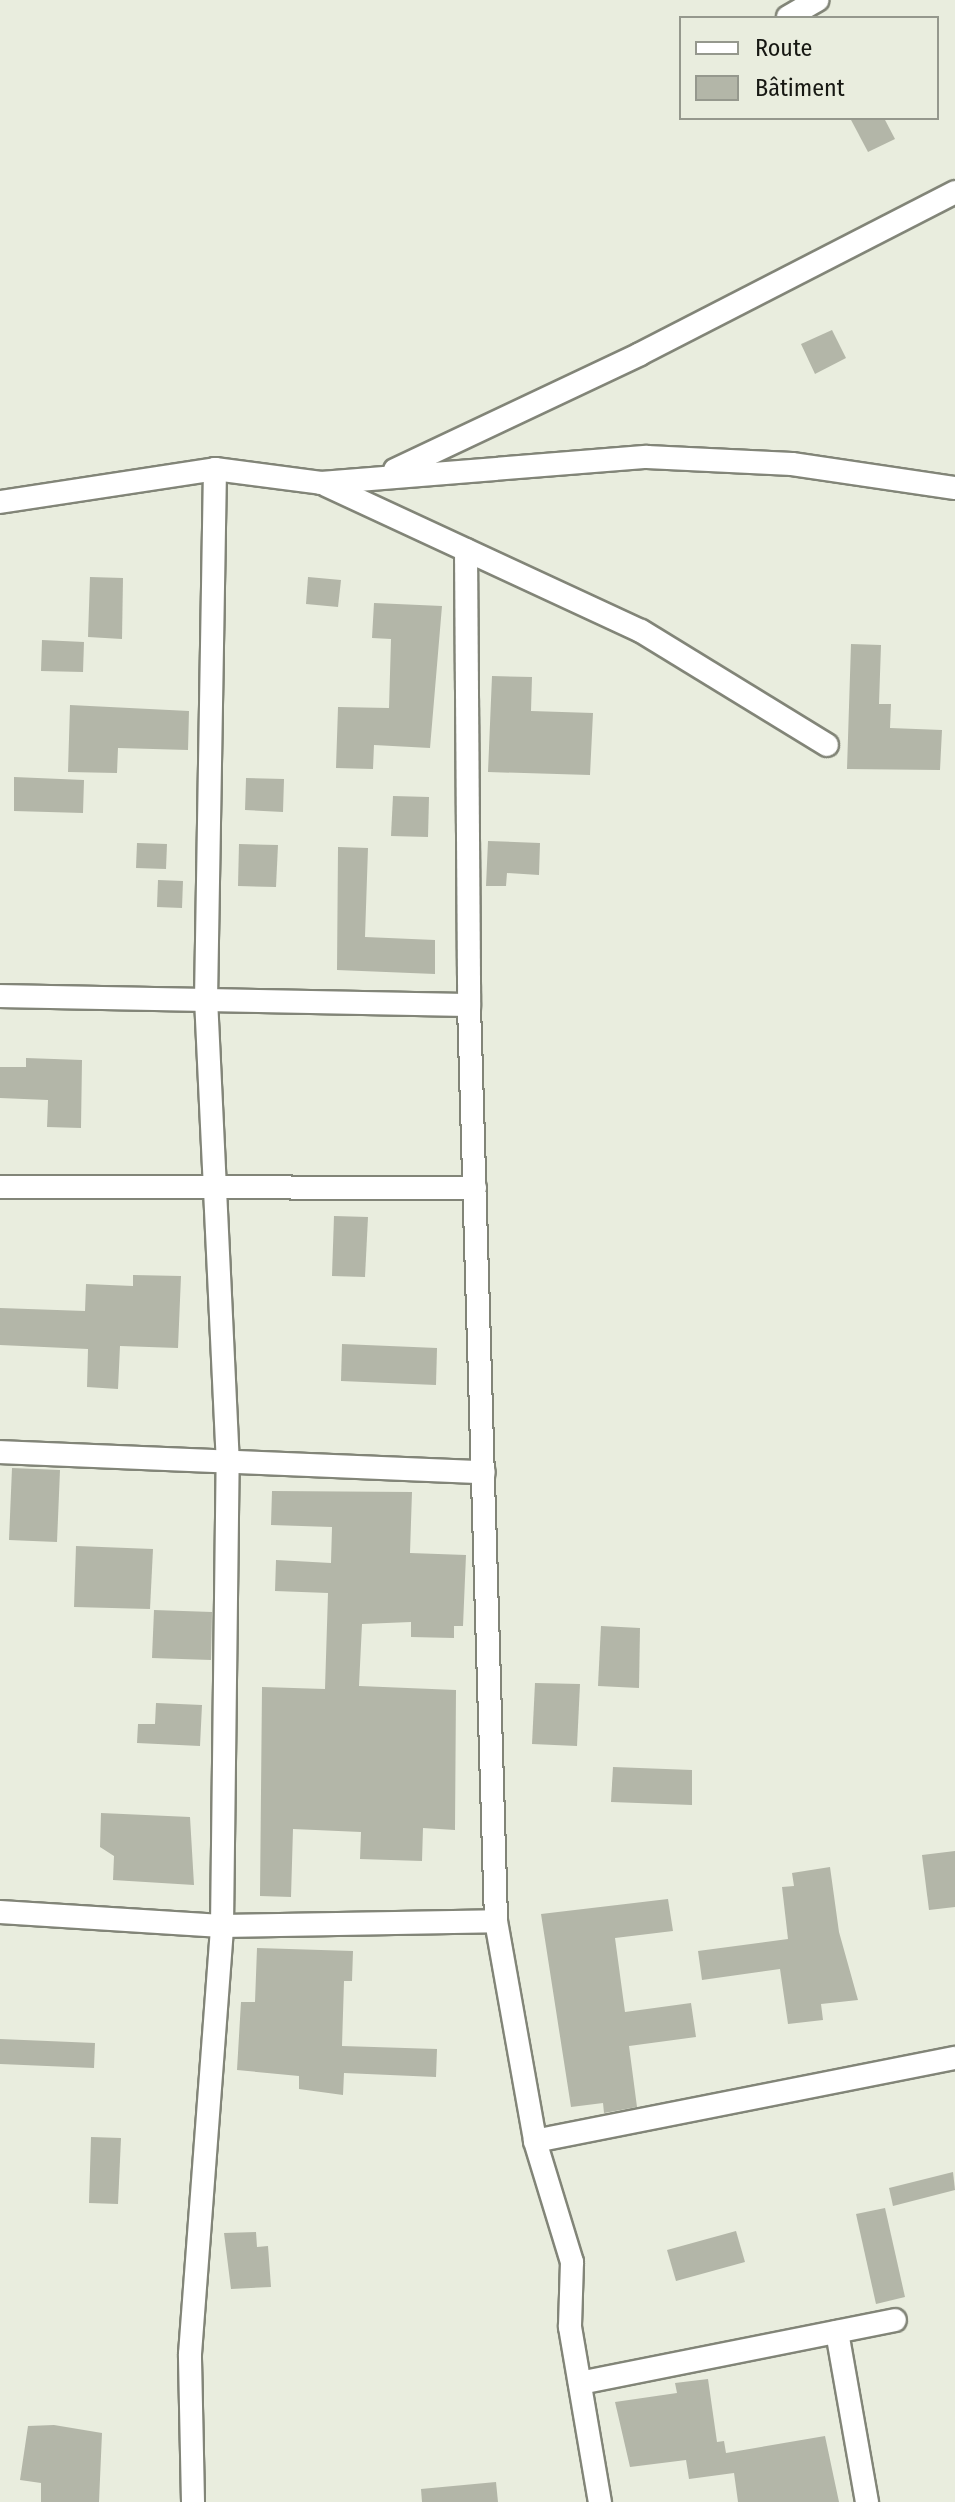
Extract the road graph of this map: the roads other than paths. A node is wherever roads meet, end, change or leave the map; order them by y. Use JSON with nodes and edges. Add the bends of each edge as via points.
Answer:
{"nodes":[{"id":1,"x":817,"y":0,"type":"edge"},
{"id":2,"x":790,"y":16,"type":"edge"},
{"id":3,"x":955,"y":192,"type":"edge"},
{"id":4,"x":215,"y":469,"type":"junction"},
{"id":5,"x":380,"y":478,"type":"junction"},
{"id":6,"x":321,"y":483,"type":"junction"},
{"id":7,"x":955,"y":488,"type":"edge"},
{"id":8,"x":0,"y":502,"type":"edge"},
{"id":9,"x":466,"y":550,"type":"junction"},
{"id":10,"x":827,"y":745,"type":"dead end"},
{"id":11,"x":0,"y":996,"type":"edge"},
{"id":12,"x":206,"y":1000,"type":"junction"},
{"id":13,"x":469,"y":1005,"type":"junction"},
{"id":14,"x":0,"y":1187,"type":"edge"},
{"id":15,"x":210,"y":1187,"type":"junction"},
{"id":16,"x":475,"y":1188,"type":"junction"},
{"id":17,"x":0,"y":1452,"type":"edge"},
{"id":18,"x":228,"y":1465,"type":"junction"},
{"id":19,"x":484,"y":1472,"type":"junction"},
{"id":20,"x":0,"y":1912,"type":"edge"},
{"id":21,"x":496,"y":1921,"type":"junction"},
{"id":22,"x":222,"y":1926,"type":"junction"},
{"id":23,"x":955,"y":2058,"type":"edge"},
{"id":24,"x":535,"y":2141,"type":"junction"},
{"id":25,"x":895,"y":2320,"type":"dead end"},
{"id":26,"x":837,"y":2332,"type":"junction"},
{"id":27,"x":580,"y":2383,"type":"junction"},
{"id":28,"x":193,"y":2502,"type":"edge"},
{"id":29,"x":600,"y":2502,"type":"edge"},
{"id":30,"x":867,"y":2502,"type":"edge"}],
"edges":[{"from":1,"to":2,"type":"street"},
{"from":3,"to":5,"type":"street","via":[[640,354]]},
{"from":4,"to":6,"type":"street"},
{"from":4,"to":8,"type":"street"},
{"from":4,"to":12,"type":"street"},
{"from":5,"to":6,"type":"street"},
{"from":5,"to":7,"type":"street","via":[[647,457],[792,464]]},
{"from":6,"to":9,"type":"street"},
{"from":9,"to":10,"type":"street","via":[[641,631]]},
{"from":9,"to":13,"type":"street"},
{"from":11,"to":12,"type":"street"},
{"from":12,"to":13,"type":"street"},
{"from":12,"to":15,"type":"street"},
{"from":13,"to":16,"type":"street"},
{"from":14,"to":15,"type":"street"},
{"from":15,"to":16,"type":"street"},
{"from":15,"to":18,"type":"street"},
{"from":16,"to":19,"type":"street"},
{"from":17,"to":18,"type":"street"},
{"from":18,"to":19,"type":"street"},
{"from":18,"to":22,"type":"street"},
{"from":19,"to":21,"type":"street"},
{"from":20,"to":22,"type":"street"},
{"from":21,"to":22,"type":"street"},
{"from":21,"to":24,"type":"street"},
{"from":22,"to":28,"type":"street","via":[[190,2354]]},
{"from":23,"to":24,"type":"street"},
{"from":24,"to":27,"type":"street","via":[[572,2262],[570,2327]]},
{"from":25,"to":26,"type":"street"},
{"from":26,"to":27,"type":"street"},
{"from":26,"to":30,"type":"street"},
{"from":27,"to":29,"type":"street"}]}
